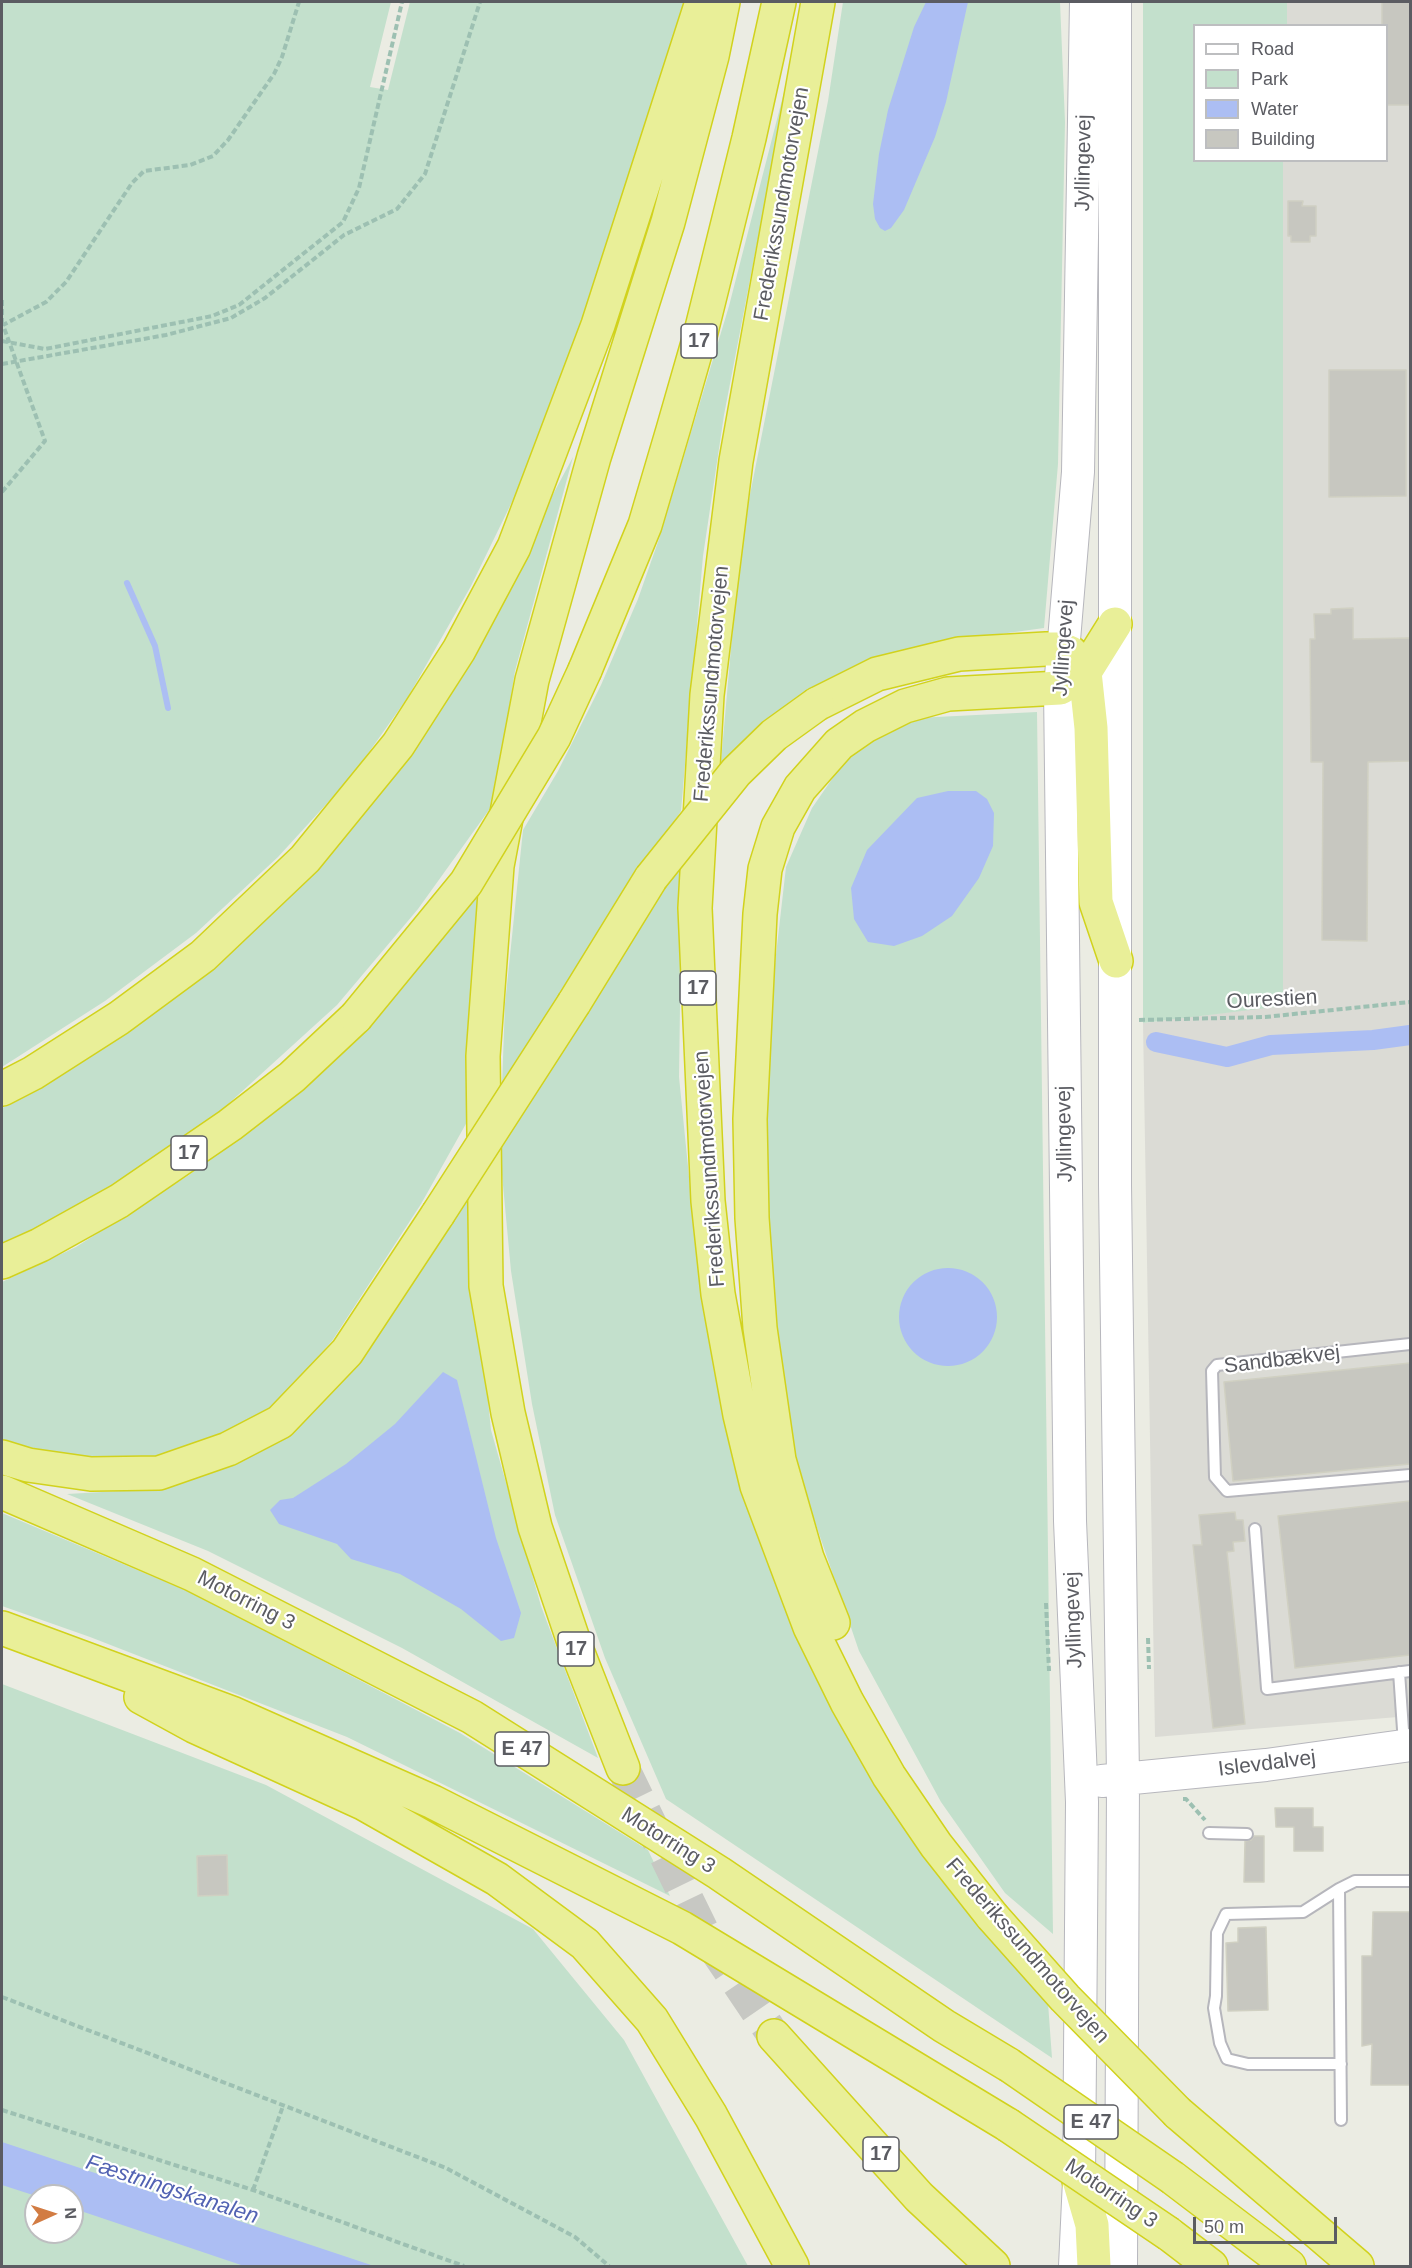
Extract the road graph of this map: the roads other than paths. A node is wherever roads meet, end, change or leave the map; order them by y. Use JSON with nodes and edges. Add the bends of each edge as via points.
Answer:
{"nodes":[{"id":1,"x":702,"y":2,"type":"edge"},
{"id":2,"x":723,"y":2,"type":"edge"},
{"id":3,"x":779,"y":2,"type":"edge"},
{"id":4,"x":818,"y":2,"type":"edge"},
{"id":5,"x":1086,"y":2,"type":"edge"},
{"id":6,"x":1115,"y":2,"type":"edge"},
{"id":7,"x":1115,"y":624,"type":"junction"},
{"id":8,"x":1062,"y":649,"type":"junction"},
{"id":9,"x":1072,"y":680,"type":"junction"},
{"id":10,"x":1116,"y":961,"type":"junction"},
{"id":11,"x":2,"y":1089,"type":"edge"},
{"id":12,"x":2,"y":1262,"type":"edge"},
{"id":13,"x":1410,"y":1344,"type":"edge"},
{"id":14,"x":1068,"y":1401,"type":"junction"},
{"id":15,"x":2,"y":1457,"type":"edge"},
{"id":16,"x":1410,"y":1475,"type":"edge"},
{"id":17,"x":2,"y":1492,"type":"edge"},
{"id":18,"x":1255,"y":1529,"type":"dead end"},
{"id":19,"x":14,"y":1632,"type":"edge"},
{"id":20,"x":1410,"y":1671,"type":"edge"},
{"id":21,"x":1399,"y":1672,"type":"junction"},
{"id":22,"x":1407,"y":1746,"type":"edge"},
{"id":23,"x":623,"y":1768,"type":"tunnel mouth"},
{"id":24,"x":1123,"y":1778,"type":"junction"},
{"id":25,"x":1082,"y":1784,"type":"junction"},
{"id":26,"x":1209,"y":1833,"type":"road end"},
{"id":27,"x":1247,"y":1834,"type":"dead end"},
{"id":28,"x":936,"y":1845,"type":"junction"},
{"id":29,"x":1410,"y":1881,"type":"edge"},
{"id":30,"x":1339,"y":1889,"type":"junction"},
{"id":31,"x":774,"y":2036,"type":"tunnel mouth"},
{"id":32,"x":1341,"y":2064,"type":"junction"},
{"id":33,"x":1341,"y":2120,"type":"dead end"},
{"id":34,"x":1080,"y":2180,"type":"junction"},
{"id":35,"x":792,"y":2266,"type":"edge"},
{"id":36,"x":993,"y":2266,"type":"edge"},
{"id":37,"x":1075,"y":2266,"type":"edge"},
{"id":38,"x":1094,"y":2266,"type":"edge"},
{"id":39,"x":1121,"y":2266,"type":"edge"},
{"id":40,"x":1211,"y":2266,"type":"edge"},
{"id":41,"x":1289,"y":2266,"type":"edge"},
{"id":42,"x":1357,"y":2266,"type":"edge"}],
"edges":[{"from":1,"to":11,"type":"highway","via":[[598,325],[514,547],[459,650],[398,745],[305,859],[203,957],[119,1018]]},
{"from":2,"to":23,"type":"highway","number":"17","via":[[668,222],[594,457],[532,680],[497,866],[483,1056],[486,1286],[508,1413],[536,1527],[576,1648]]},
{"from":3,"to":12,"type":"highway","name":"Frederikssundmotorvejen","number":"17","bridge":true,"via":[[715,278],[645,525],[554,737],[466,884],[356,1017],[292,1077],[119,1201]]},
{"from":4,"to":28,"type":"highway","name":"Frederikssundmotorvejen","number":"17","via":[[736,461],[707,695],[695,908],[708,1201],[718,1294],[740,1415],[757,1486],[778,1546],[810,1627],[847,1702],[889,1776]]},
{"from":5,"to":8,"type":"street","name":"Jyllingevej","via":[[1078,472]]},
{"from":6,"to":7,"type":"street","name":"Jyllingevej"},
{"from":7,"to":9,"type":"highway"},
{"from":7,"to":10,"type":"street","name":"Jyllingevej"},
{"from":8,"to":9,"type":"highway","via":[[1079,661]]},
{"from":8,"to":15,"type":"highway","bridge":true,"via":[[958,654],[877,674],[817,704],[774,735],[736,772],[651,878],[347,1352],[280,1422],[228,1449],[159,1473],[91,1474]]},
{"from":9,"to":10,"type":"highway","via":[[1091,728],[1096,902]]},
{"from":9,"to":14,"type":"street","name":"Jyllingevej"},
{"from":9,"to":28,"type":"highway","via":[[948,694],[905,706],[839,744],[800,788],[778,827],[765,869],[759,914],[750,1119],[752,1218],[760,1328],[779,1460],[807,1558],[846,1656]]},
{"from":10,"to":24,"type":"street","name":"Jyllingevej"},
{"from":13,"to":16,"type":"lane","name":"Sandbækvej","via":[[1217,1365],[1212,1371],[1215,1477],[1227,1491]]},
{"from":14,"to":24,"type":"street","via":[[1083,1469],[1101,1763],[1110,1773]]},
{"from":14,"to":25,"type":"street","name":"Jyllingevej"},
{"from":17,"to":41,"type":"highway","name":"Motorring 3","number":"E 47","bridge":true,"via":[[192,1574],[472,1717],[719,1873],[944,2026],[1009,2065],[1173,2178]]},
{"from":18,"to":21,"type":"lane","via":[[1267,1689]]},
{"from":19,"to":35,"type":"highway","via":[[194,1726],[373,1809],[497,1879],[585,1944],[652,2020],[711,2116]]},
{"from":19,"to":40,"type":"highway","name":"Motorring 3","number":"E 47","bridge":true,"via":[[234,1714],[433,1802],[682,1928],[1008,2125]]},
{"from":20,"to":21,"type":"lane"},
{"from":21,"to":22,"type":"lane"},
{"from":22,"to":24,"type":"street","name":"Islevdalvej","via":[[1266,1765]]},
{"from":24,"to":25,"type":"street","name":"Islevdalvej"},
{"from":24,"to":39,"type":"street","name":"Jyllingevej"},
{"from":25,"to":34,"type":"street","name":"Jyllingevej"},
{"from":26,"to":27,"type":"lane"},
{"from":28,"to":42,"type":"highway","name":"Frederikssundmotorvejen","number":"17","bridge":true,"via":[[1065,1998],[1178,2113]]},
{"from":29,"to":30,"type":"lane","via":[[1355,1881]]},
{"from":30,"to":32,"type":"lane"},
{"from":30,"to":32,"type":"lane","via":[[1303,1912],[1226,1914],[1217,1933],[1214,2008],[1227,2059],[1248,2064]]},
{"from":31,"to":36,"type":"highway","number":"17","via":[[919,2196]]},
{"from":32,"to":33,"type":"lane"},
{"from":34,"to":37,"type":"street","name":"Jyllingevej"},
{"from":34,"to":38,"type":"highway","via":[[1092,2224]]}]}
